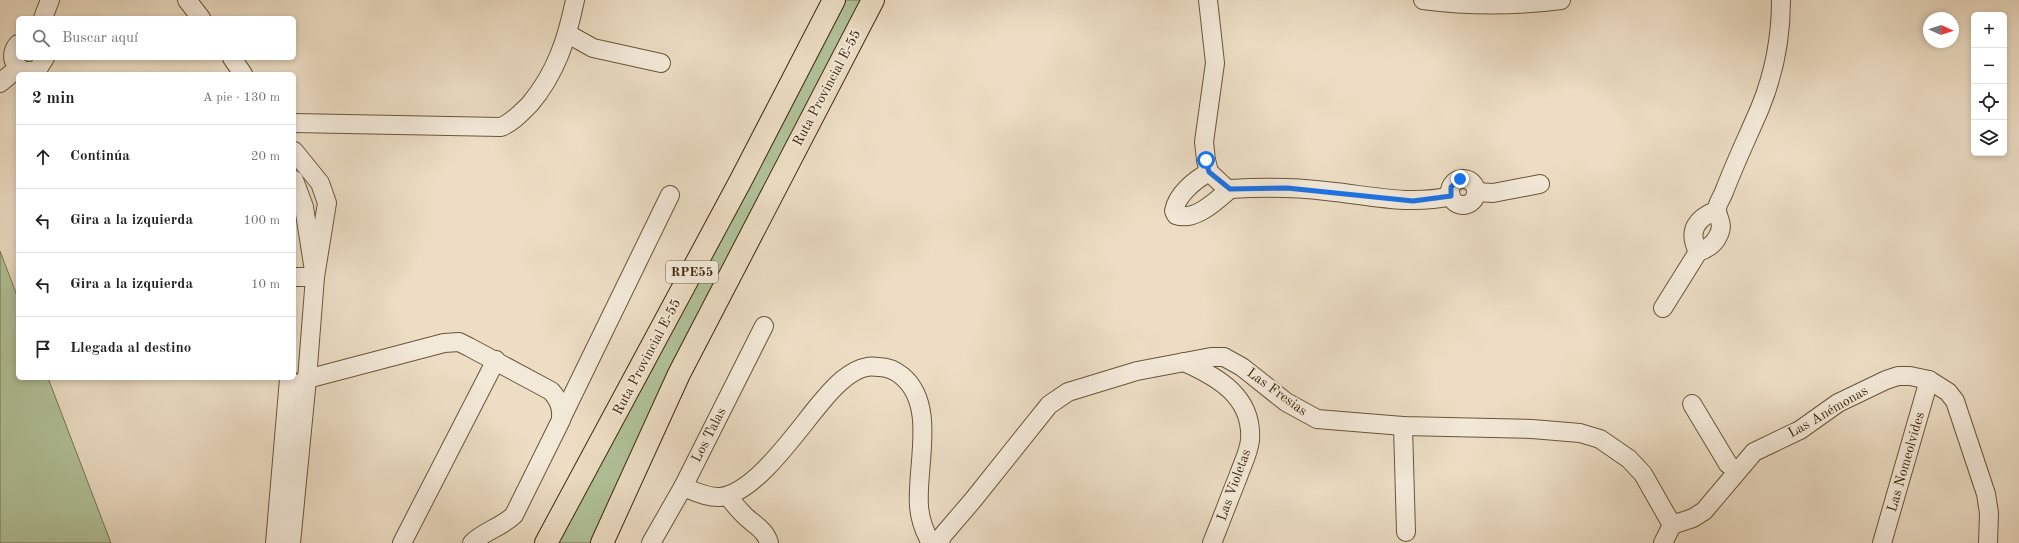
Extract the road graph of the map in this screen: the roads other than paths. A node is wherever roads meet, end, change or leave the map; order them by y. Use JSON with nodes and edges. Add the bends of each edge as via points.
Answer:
{"nodes":[{"id":1,"x":50,"y":0,"type":"edge"},
{"id":2,"x":188,"y":0,"type":"edge"},
{"id":3,"x":575,"y":0,"type":"edge"},
{"id":4,"x":834,"y":0,"type":"edge"},
{"id":5,"x":874,"y":0,"type":"edge"},
{"id":6,"x":1208,"y":0,"type":"edge"},
{"id":7,"x":1423,"y":0,"type":"edge"},
{"id":8,"x":1561,"y":0,"type":"edge"},
{"id":9,"x":1782,"y":0,"type":"edge"},
{"id":10,"x":44,"y":16,"type":"edge"},
{"id":11,"x":200,"y":16,"type":"edge"},
{"id":12,"x":568,"y":34,"type":"junction"},
{"id":13,"x":16,"y":46,"type":"edge"},
{"id":14,"x":44,"y":60,"type":"edge"},
{"id":15,"x":234,"y":60,"type":"edge"},
{"id":16,"x":661,"y":63,"type":"dead end"},
{"id":17,"x":18,"y":68,"type":"junction"},
{"id":18,"x":27,"y":72,"type":"edge"},
{"id":19,"x":33,"y":72,"type":"edge"},
{"id":20,"x":242,"y":72,"type":"edge"},
{"id":21,"x":0,"y":82,"type":"edge"},
{"id":22,"x":296,"y":123,"type":"edge"},
{"id":23,"x":296,"y":153,"type":"edge"},
{"id":24,"x":1209,"y":172,"type":"junction"},
{"id":25,"x":1540,"y":184,"type":"dead end"},
{"id":26,"x":296,"y":185,"type":"edge"},
{"id":27,"x":1230,"y":189,"type":"junction"},
{"id":28,"x":670,"y":194,"type":"dead end"},
{"id":29,"x":1717,"y":210,"type":"junction"},
{"id":30,"x":1698,"y":252,"type":"junction"},
{"id":31,"x":296,"y":277,"type":"edge"},
{"id":32,"x":315,"y":277,"type":"junction"},
{"id":33,"x":1663,"y":308,"type":"dead end"},
{"id":34,"x":764,"y":326,"type":"dead end"},
{"id":35,"x":496,"y":360,"type":"junction"},
{"id":36,"x":1184,"y":362,"type":"junction"},
{"id":37,"x":307,"y":379,"type":"junction"},
{"id":38,"x":1929,"y":380,"type":"junction"},
{"id":39,"x":289,"y":385,"type":"edge"},
{"id":40,"x":1692,"y":404,"type":"dead end"},
{"id":41,"x":561,"y":420,"type":"junction"},
{"id":42,"x":1404,"y":426,"type":"junction"},
{"id":43,"x":598,"y":449,"type":"junction"},
{"id":44,"x":1738,"y":472,"type":"junction"},
{"id":45,"x":683,"y":486,"type":"junction"},
{"id":46,"x":728,"y":496,"type":"junction"},
{"id":47,"x":1672,"y":525,"type":"junction"},
{"id":48,"x":1406,"y":532,"type":"dead end"},
{"id":49,"x":606,"y":540,"type":"edge"},
{"id":50,"x":275,"y":543,"type":"edge"},
{"id":51,"x":291,"y":543,"type":"edge"},
{"id":52,"x":402,"y":543,"type":"edge"},
{"id":53,"x":472,"y":543,"type":"edge"},
{"id":54,"x":535,"y":543,"type":"edge"},
{"id":55,"x":546,"y":543,"type":"edge"},
{"id":56,"x":651,"y":543,"type":"edge"},
{"id":57,"x":769,"y":543,"type":"edge"},
{"id":58,"x":931,"y":543,"type":"edge"},
{"id":59,"x":939,"y":543,"type":"edge"},
{"id":60,"x":1212,"y":543,"type":"edge"},
{"id":61,"x":1663,"y":543,"type":"edge"},
{"id":62,"x":1882,"y":543,"type":"edge"},
{"id":63,"x":1988,"y":543,"type":"edge"}],
"edges":[{"from":1,"to":10,"type":"street"},
{"from":2,"to":11,"type":"street"},
{"from":3,"to":12,"type":"street"},
{"from":4,"to":43,"type":"main road","name":"Ruta Provincial E-55","number":"RPE55"},
{"from":5,"to":49,"type":"main road","name":"Ruta Provincial E-55","number":"RPE55","via":[[679,374]]},
{"from":6,"to":24,"type":"street","via":[[1215,63],[1204,142]]},
{"from":7,"to":8,"type":"street","via":[[1476,5],[1516,5]]},
{"from":9,"to":29,"type":"street","via":[[1779,36],[1766,92]]},
{"from":12,"to":16,"type":"street","via":[[593,48]]},
{"from":12,"to":22,"type":"street","via":[[552,74],[540,92],[520,115],[501,127]]},
{"from":13,"to":17,"type":"street","via":[[13,58]]},
{"from":14,"to":19,"type":"street","via":[[42,66]]},
{"from":15,"to":20,"type":"street"},
{"from":17,"to":18,"type":"street"},
{"from":17,"to":21,"type":"street"},
{"from":23,"to":32,"type":"street","via":[[320,183],[327,203]]},
{"from":24,"to":27,"type":"street"},
{"from":24,"to":27,"type":"street","via":[[1199,178],[1178,199],[1174,211],[1176,215],[1182,217],[1198,212]]},
{"from":25,"to":27,"type":"street","via":[[1493,193],[1476,192],[1473,183],[1460,179],[1451,187],[1451,196],[1413,201],[1287,188]]},
{"from":26,"to":32,"type":"street","via":[[304,207]]},
{"from":28,"to":41,"type":"street"},
{"from":29,"to":30,"type":"street","via":[[1721,226],[1719,235],[1713,245]]},
{"from":29,"to":30,"type":"street","via":[[1699,219],[1696,224],[1694,240]]},
{"from":30,"to":33,"type":"street"},
{"from":31,"to":32,"type":"street"},
{"from":32,"to":37,"type":"street"},
{"from":34,"to":45,"type":"street","name":"Los Talas"},
{"from":35,"to":37,"type":"street","via":[[458,342],[444,343]]},
{"from":35,"to":41,"type":"street","via":[[551,391],[562,409]]},
{"from":35,"to":52,"type":"street"},
{"from":36,"to":42,"type":"street","name":"Las Fresias","via":[[1224,357],[1286,402],[1317,419]]},
{"from":36,"to":59,"type":"street","name":"Las Fresias","via":[[1137,372],[1058,397]]},
{"from":36,"to":60,"type":"street","name":"Las Violetas","via":[[1223,382],[1247,412],[1250,426],[1250,441],[1245,458]]},
{"from":37,"to":39,"type":"street"},
{"from":37,"to":51,"type":"street"},
{"from":38,"to":44,"type":"street","name":"Las Anémonas","via":[[1898,376],[1838,403],[1800,430],[1754,452]]},
{"from":38,"to":62,"type":"street","name":"Las Nomeolvides"},
{"from":38,"to":63,"type":"street","name":"Las Anémonas","via":[[1948,392],[1958,409],[1986,494],[1989,513]]},
{"from":39,"to":50,"type":"street"},
{"from":40,"to":44,"type":"street","via":[[1728,464]]},
{"from":41,"to":53,"type":"street","via":[[514,515]]},
{"from":42,"to":47,"type":"street","name":"Las Fresias","via":[[1532,429],[1590,435],[1616,448],[1643,474]]},
{"from":42,"to":48,"type":"street"},
{"from":43,"to":54,"type":"street","number":"RPE55","via":[[571,477]]},
{"from":43,"to":55,"type":"main road","name":"Ruta Provincial E-55","number":"RPE55"},
{"from":44,"to":47,"type":"street","name":"Las Anémonas","via":[[1704,511],[1693,518]]},
{"from":45,"to":46,"type":"street","via":[[698,493]]},
{"from":45,"to":56,"type":"street","name":"Los Talas"},
{"from":46,"to":57,"type":"street","via":[[745,517],[759,526]]},
{"from":46,"to":58,"type":"street","via":[[744,488],[762,473],[838,384],[852,373],[867,367],[885,367],[910,383],[920,404],[922,423],[919,506],[922,525]]},
{"from":47,"to":61,"type":"street"}]}
